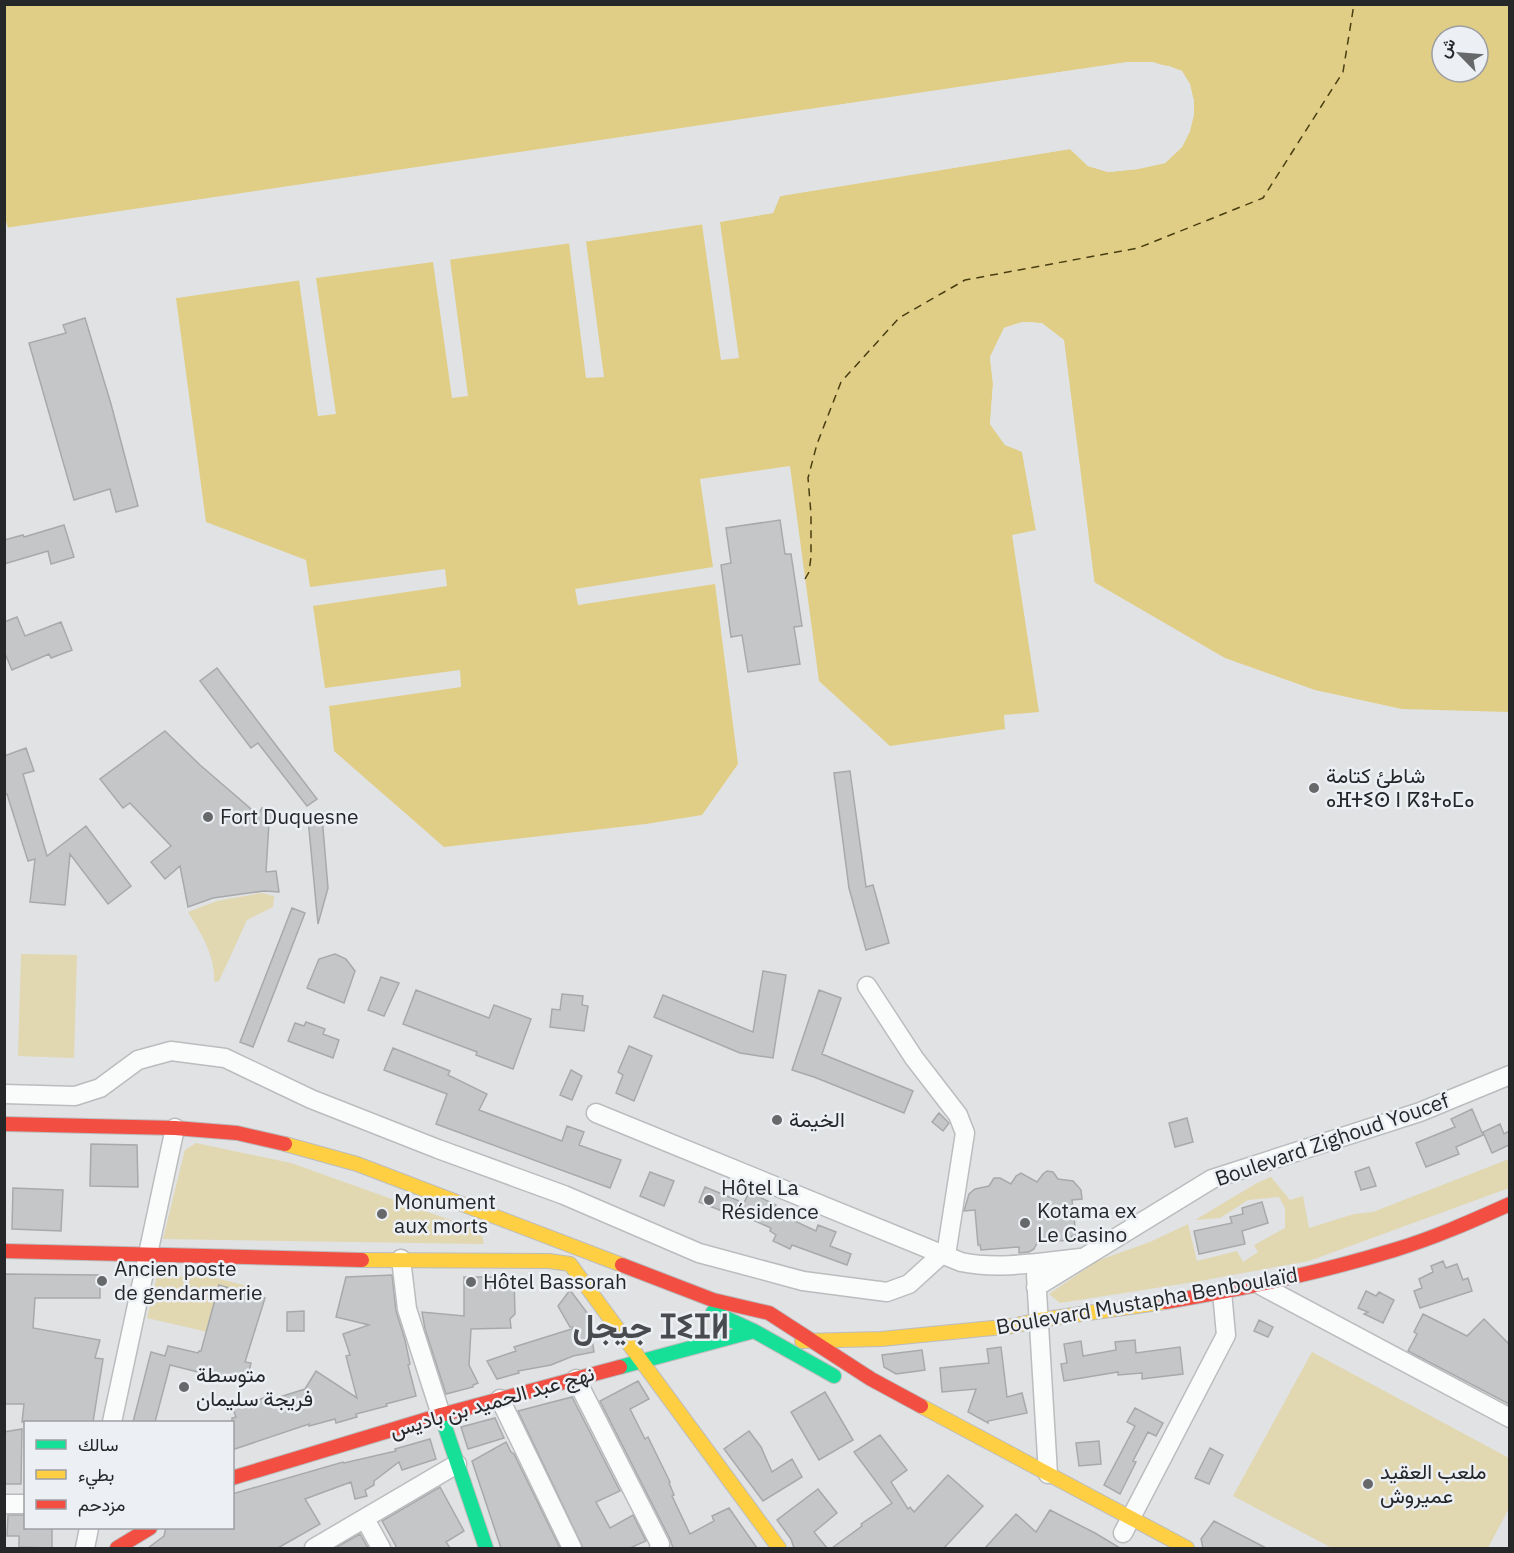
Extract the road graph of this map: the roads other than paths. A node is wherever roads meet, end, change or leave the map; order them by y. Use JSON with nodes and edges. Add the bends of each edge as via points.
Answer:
{"nodes":[{"id":1,"x":867,"y":986,"type":"dead end"},
{"id":2,"x":1509,"y":1075,"type":"edge"},
{"id":3,"x":4,"y":1094,"type":"edge"},
{"id":4,"x":596,"y":1113,"type":"dead end"},
{"id":5,"x":4,"y":1124,"type":"edge"},
{"id":6,"x":175,"y":1128,"type":"junction"},
{"id":7,"x":1509,"y":1204,"type":"edge"},
{"id":8,"x":472,"y":1209,"type":"junction"},
{"id":9,"x":537,"y":1248,"type":"junction"},
{"id":10,"x":573,"y":1248,"type":"junction"},
{"id":11,"x":4,"y":1251,"type":"edge"},
{"id":12,"x":147,"y":1254,"type":"junction"},
{"id":13,"x":944,"y":1255,"type":"junction"},
{"id":14,"x":1085,"y":1258,"type":"junction"},
{"id":15,"x":401,"y":1260,"type":"junction"},
{"id":16,"x":483,"y":1260,"type":"junction"},
{"id":17,"x":1035,"y":1263,"type":"junction"},
{"id":18,"x":570,"y":1264,"type":"junction"},
{"id":19,"x":590,"y":1270,"type":"dead end"},
{"id":20,"x":632,"y":1284,"type":"dead end"},
{"id":21,"x":1262,"y":1286,"type":"junction"},
{"id":22,"x":1036,"y":1287,"type":"junction"},
{"id":23,"x":1222,"y":1292,"type":"junction"},
{"id":24,"x":769,"y":1313,"type":"junction"},
{"id":25,"x":1039,"y":1320,"type":"junction"},
{"id":26,"x":748,"y":1328,"type":"junction"},
{"id":27,"x":881,"y":1339,"type":"junction"},
{"id":28,"x":811,"y":1341,"type":"junction"},
{"id":29,"x":772,"y":1342,"type":"junction"},
{"id":30,"x":641,"y":1361,"type":"junction"},
{"id":31,"x":576,"y":1379,"type":"junction"},
{"id":32,"x":871,"y":1379,"type":"junction"},
{"id":33,"x":848,"y":1383,"type":"dead end"},
{"id":34,"x":500,"y":1399,"type":"junction"},
{"id":35,"x":441,"y":1415,"type":"junction"},
{"id":36,"x":1509,"y":1418,"type":"edge"},
{"id":37,"x":112,"y":1421,"type":"edge"},
{"id":38,"x":457,"y":1464,"type":"junction"},
{"id":39,"x":1048,"y":1474,"type":"junction"},
{"id":40,"x":234,"y":1477,"type":"edge"},
{"id":41,"x":4,"y":1504,"type":"edge"},
{"id":42,"x":24,"y":1504,"type":"edge"},
{"id":43,"x":365,"y":1519,"type":"junction"},
{"id":44,"x":89,"y":1529,"type":"edge"},
{"id":45,"x":148,"y":1529,"type":"edge"},
{"id":46,"x":1125,"y":1529,"type":"junction"},
{"id":47,"x":128,"y":1546,"type":"edge"},
{"id":48,"x":85,"y":1548,"type":"edge"},
{"id":49,"x":314,"y":1548,"type":"edge"},
{"id":50,"x":381,"y":1548,"type":"edge"},
{"id":51,"x":486,"y":1548,"type":"edge"},
{"id":52,"x":572,"y":1548,"type":"edge"},
{"id":53,"x":659,"y":1548,"type":"edge"},
{"id":54,"x":779,"y":1548,"type":"edge"},
{"id":55,"x":1187,"y":1548,"type":"edge"}],
"edges":[{"from":1,"to":13,"type":"street","via":[[914,1058],[958,1115],[965,1132]]},
{"from":2,"to":14,"type":"street","name":"Boulevard Zighoud Youcef","via":[[1420,1112],[1212,1179]]},
{"from":3,"to":13,"type":"street","via":[[75,1096],[100,1088],[138,1060],[171,1051],[225,1058],[311,1099],[564,1195],[699,1253],[803,1281],[887,1292],[909,1284]]},
{"from":4,"to":13,"type":"street"},
{"from":5,"to":6,"type":"main road"},
{"from":6,"to":8,"type":"main road","via":[[237,1133],[293,1146],[357,1164]]},
{"from":6,"to":12,"type":"street"},
{"from":7,"to":21,"type":"main road","name":"Boulevard Mustapha Benboulaïd","via":[[1418,1242]]},
{"from":8,"to":9,"type":"main road"},
{"from":8,"to":10,"type":"main road"},
{"from":9,"to":10,"type":"main road"},
{"from":9,"to":16,"type":"main road"},
{"from":9,"to":18,"type":"main road"},
{"from":10,"to":24,"type":"main road","via":[[713,1300]]},
{"from":11,"to":12,"type":"main road"},
{"from":12,"to":15,"type":"main road"},
{"from":12,"to":37,"type":"street"},
{"from":13,"to":17,"type":"street","via":[[975,1265]]},
{"from":14,"to":17,"type":"street"},
{"from":14,"to":22,"type":"street","name":"Boulevard Zighoud Youcef"},
{"from":15,"to":16,"type":"main road"},
{"from":15,"to":35,"type":"street","via":[[407,1309]]},
{"from":16,"to":18,"type":"main road","via":[[549,1260]]},
{"from":17,"to":22,"type":"street"},
{"from":18,"to":19,"type":"main road"},
{"from":18,"to":30,"type":"main road"},
{"from":20,"to":26,"type":"main road"},
{"from":21,"to":23,"type":"main road","name":"Boulevard Mustapha Benboulaïd"},
{"from":21,"to":36,"type":"street"},
{"from":22,"to":25,"type":"street"},
{"from":23,"to":25,"type":"main road","name":"Boulevard Mustapha Benboulaïd"},
{"from":23,"to":46,"type":"street","via":[[1226,1335]]},
{"from":24,"to":26,"type":"main road","name":"نهج عبد الحميد بن باديس"},
{"from":24,"to":27,"type":"main road"},
{"from":24,"to":28,"type":"main road"},
{"from":25,"to":27,"type":"main road","name":"Boulevard Mustapha Benboulaïd"},
{"from":25,"to":39,"type":"street"},
{"from":26,"to":29,"type":"main road"},
{"from":26,"to":30,"type":"main road","name":"نهج عبد الحميد بن باديس","via":[[720,1340]]},
{"from":27,"to":28,"type":"main road"},
{"from":27,"to":32,"type":"main road","via":[[866,1345],[861,1355],[862,1366]]},
{"from":28,"to":29,"type":"main road"},
{"from":28,"to":32,"type":"main road"},
{"from":29,"to":33,"type":"main road"},
{"from":30,"to":31,"type":"main road","name":"نهج عبد الحميد بن باديس"},
{"from":30,"to":54,"type":"main road"},
{"from":31,"to":34,"type":"main road","name":"نهج عبد الحميد بن باديس"},
{"from":31,"to":53,"type":"street"},
{"from":32,"to":39,"type":"main road"},
{"from":34,"to":35,"type":"main road","name":"نهج عبد الحميد بن باديس"},
{"from":34,"to":52,"type":"street"},
{"from":35,"to":38,"type":"main road"},
{"from":35,"to":40,"type":"main road","name":"نهج عبد الحميد بن باديس"},
{"from":38,"to":43,"type":"street"},
{"from":38,"to":51,"type":"main road"},
{"from":39,"to":46,"type":"main road"},
{"from":41,"to":42,"type":"street"},
{"from":43,"to":49,"type":"street"},
{"from":43,"to":50,"type":"street"},
{"from":44,"to":48,"type":"street"},
{"from":45,"to":47,"type":"main road"},
{"from":46,"to":55,"type":"main road"}]}
